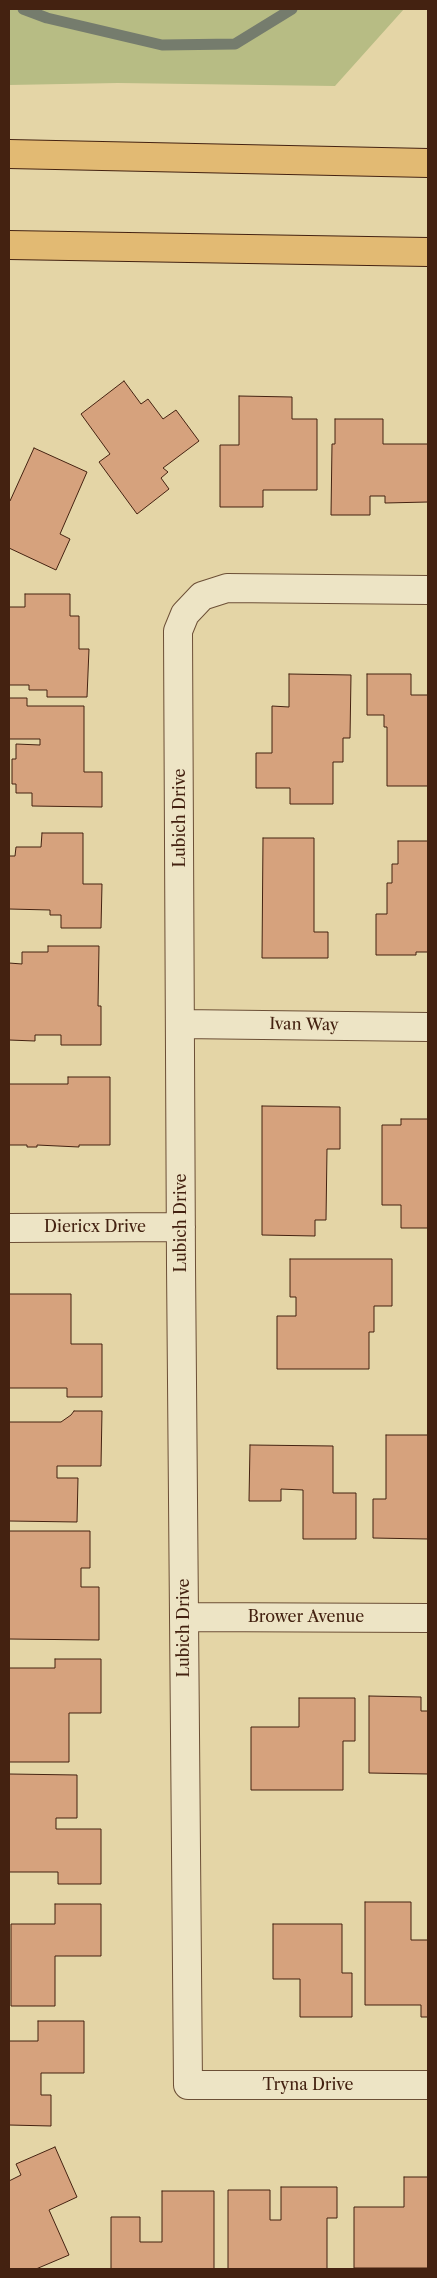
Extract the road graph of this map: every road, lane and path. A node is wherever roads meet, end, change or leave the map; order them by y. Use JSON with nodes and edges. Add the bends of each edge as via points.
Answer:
{"nodes":[{"id":1,"x":9,"y":154,"type":"edge"},
{"id":2,"x":428,"y":162,"type":"edge"},
{"id":3,"x":9,"y":245,"type":"edge"},
{"id":4,"x":428,"y":252,"type":"edge"},
{"id":5,"x":428,"y":590,"type":"edge"},
{"id":6,"x":181,"y":1024,"type":"junction"},
{"id":7,"x":428,"y":1027,"type":"edge"},
{"id":8,"x":181,"y":1227,"type":"junction"},
{"id":9,"x":9,"y":1228,"type":"edge"},
{"id":10,"x":184,"y":1617,"type":"junction"},
{"id":11,"x":428,"y":1618,"type":"edge"},
{"id":12,"x":188,"y":2084,"type":"joint"},
{"id":13,"x":428,"y":2084,"type":"edge"}],
"edges":[{"from":1,"to":2,"type":"highway"},
{"from":3,"to":4,"type":"highway"},
{"from":5,"to":6,"type":"street","name":"Lubich Drive","via":[[228,588],[202,596],[185,614],[178,631]]},
{"from":6,"to":7,"type":"street","name":"Ivan Way"},
{"from":6,"to":8,"type":"street","name":"Lubich Drive"},
{"from":8,"to":9,"type":"street","name":"Diericx Drive"},
{"from":8,"to":10,"type":"street","name":"Lubich Drive"},
{"from":10,"to":11,"type":"street","name":"Brower Avenue"},
{"from":10,"to":12,"type":"street","name":"Lubich Drive"},
{"from":12,"to":13,"type":"street","name":"Tryna Drive"}]}
